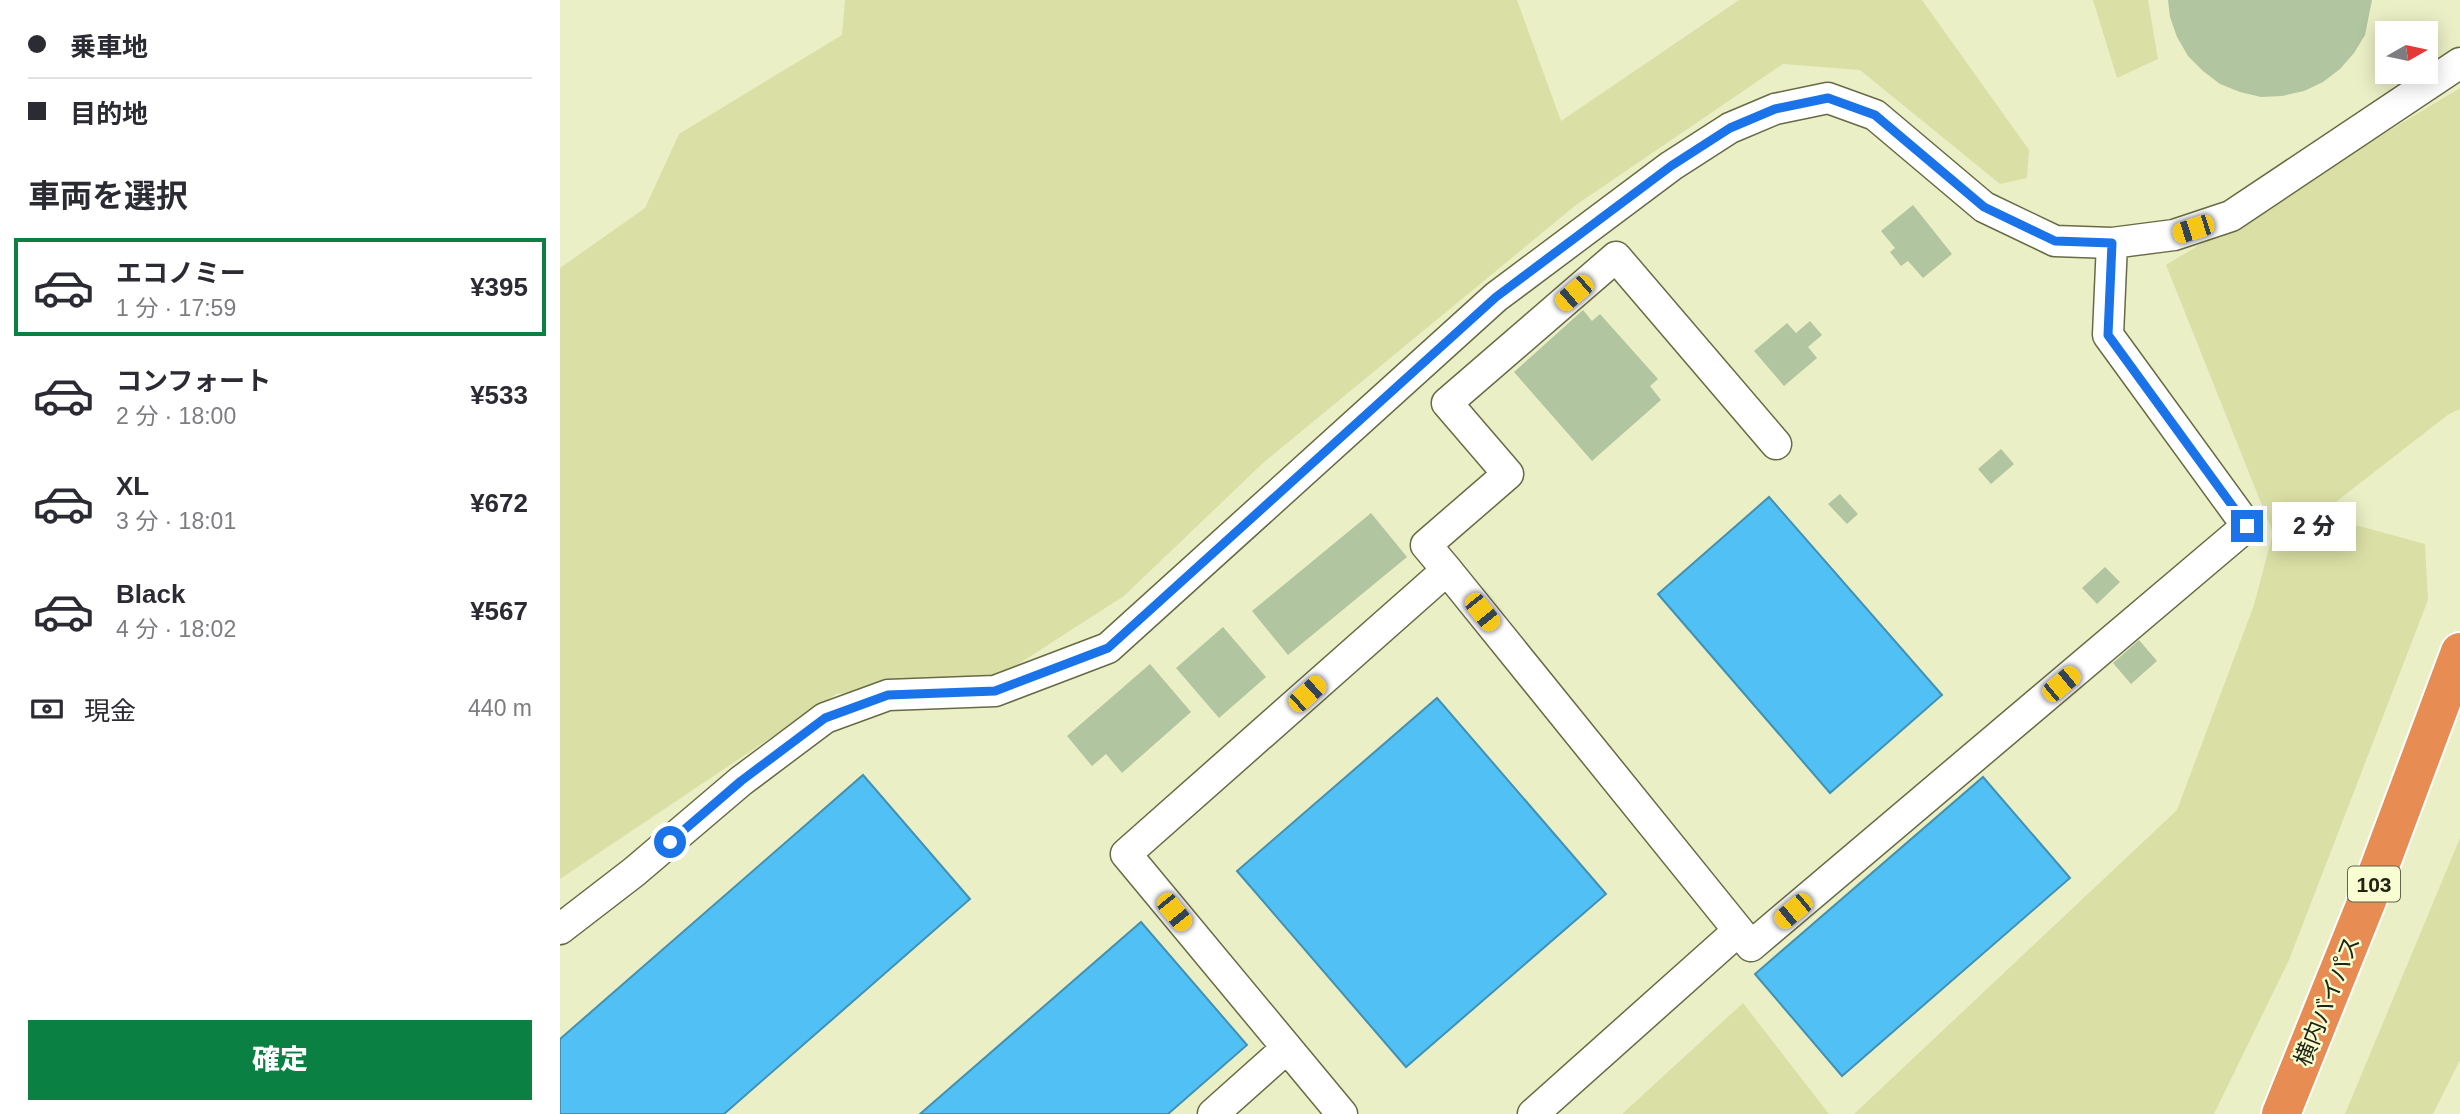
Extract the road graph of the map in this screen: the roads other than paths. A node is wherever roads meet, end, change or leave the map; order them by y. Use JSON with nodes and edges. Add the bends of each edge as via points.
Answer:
{"nodes":[{"id":1,"x":2460,"y":63,"type":"edge"},
{"id":2,"x":2112,"y":243,"type":"junction"},
{"id":3,"x":1776,"y":444,"type":"dead end"},
{"id":4,"x":1447,"y":570,"type":"junction"},
{"id":5,"x":2460,"y":652,"type":"edge"},
{"id":6,"x":560,"y":929,"type":"edge"},
{"id":7,"x":1738,"y":931,"type":"junction"},
{"id":8,"x":1287,"y":1048,"type":"junction"},
{"id":9,"x":1213,"y":1114,"type":"edge"},
{"id":10,"x":1342,"y":1114,"type":"edge"},
{"id":11,"x":1533,"y":1114,"type":"edge"},
{"id":12,"x":2281,"y":1114,"type":"edge"}],
"edges":[{"from":1,"to":2,"type":"street","via":[[2231,216],[2174,235]]},
{"from":2,"to":6,"type":"street","via":[[2055,241],[1984,207],[1875,115],[1828,98],[1775,109],[1730,128],[1671,166],[1496,297],[1108,648],[995,691],[888,695],[825,718]]},
{"from":2,"to":7,"type":"street","via":[[2108,335],[2247,526],[1751,946]]},
{"from":3,"to":4,"type":"street","via":[[1616,257],[1447,403],[1508,474],[1426,545]]},
{"from":4,"to":7,"type":"street"},
{"from":4,"to":8,"type":"street","via":[[1126,854]]},
{"from":5,"to":12,"type":"highway","name":"横内バイパス","number":"103"},
{"from":7,"to":11,"type":"street"},
{"from":8,"to":9,"type":"street"},
{"from":8,"to":10,"type":"street"}]}
